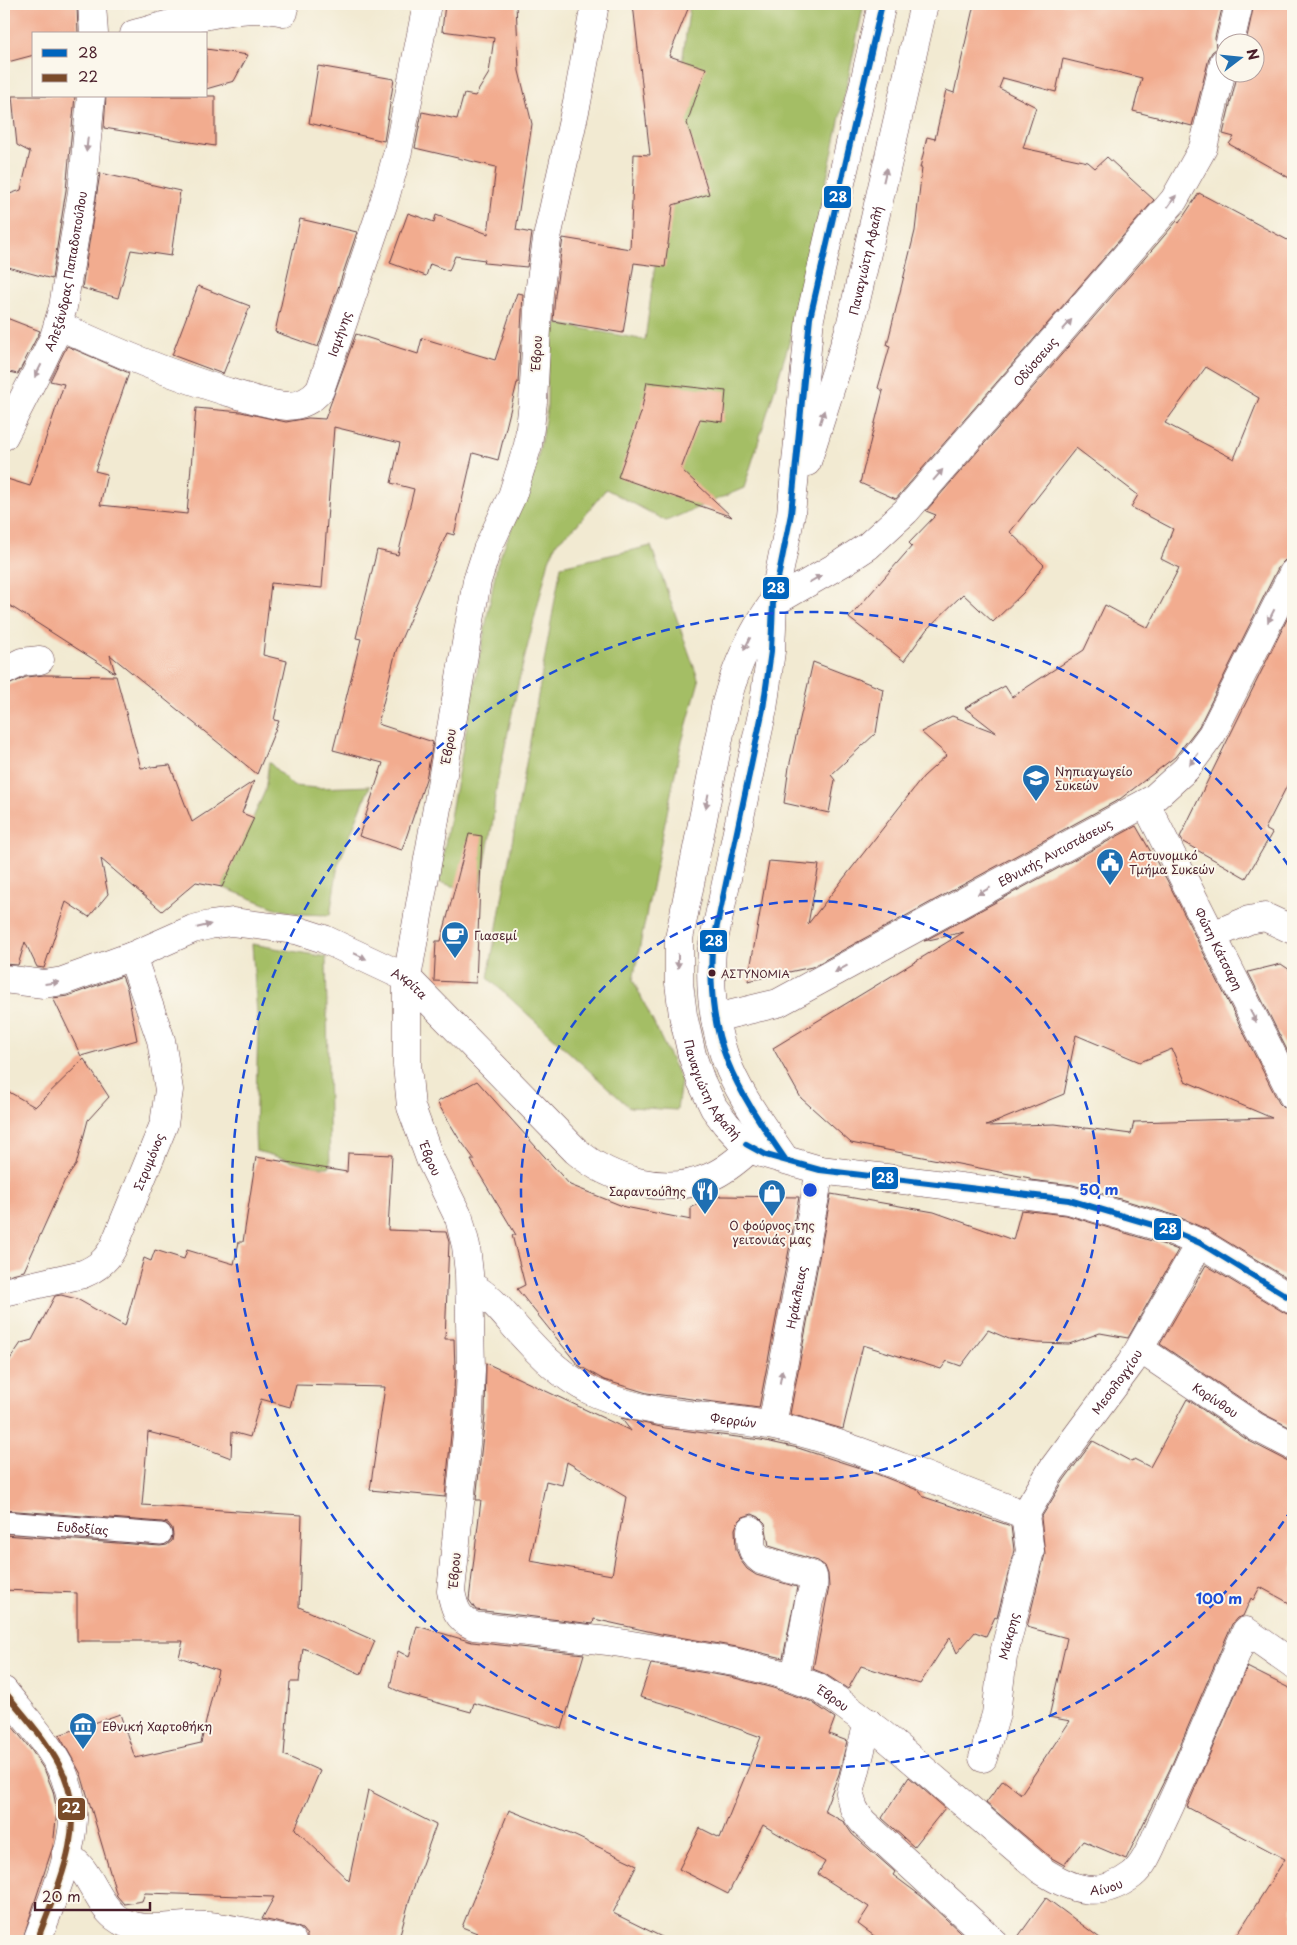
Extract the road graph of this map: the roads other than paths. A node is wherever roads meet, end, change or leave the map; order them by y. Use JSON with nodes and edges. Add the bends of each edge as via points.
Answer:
{"nodes":[{"id":1,"x":92,"y":4,"type":"edge"},
{"id":2,"x":427,"y":4,"type":"edge"},
{"id":3,"x":595,"y":4,"type":"edge"},
{"id":4,"x":882,"y":4,"type":"edge"},
{"id":5,"x":924,"y":4,"type":"edge"},
{"id":6,"x":1239,"y":4,"type":"edge"},
{"id":7,"x":284,"y":12,"type":"dead end"},
{"id":8,"x":94,"y":32,"type":"edge"},
{"id":9,"x":142,"y":32,"type":"edge"},
{"id":10,"x":1232,"y":32,"type":"edge"},
{"id":11,"x":1221,"y":82,"type":"edge"},
{"id":12,"x":91,"y":98,"type":"edge"},
{"id":13,"x":58,"y":325,"type":"junction"},
{"id":14,"x":4,"y":436,"type":"edge"},
{"id":15,"x":791,"y":514,"type":"junction"},
{"id":16,"x":1293,"y":572,"type":"edge"},
{"id":17,"x":772,"y":603,"type":"junction"},
{"id":18,"x":40,"y":660,"type":"dead end"},
{"id":19,"x":4,"y":670,"type":"edge"},
{"id":20,"x":1146,"y":804,"type":"junction"},
{"id":21,"x":1293,"y":930,"type":"edge"},
{"id":22,"x":1213,"y":935,"type":"junction"},
{"id":23,"x":132,"y":956,"type":"junction"},
{"id":24,"x":407,"y":978,"type":"junction"},
{"id":25,"x":4,"y":979,"type":"edge"},
{"id":26,"x":715,"y":1018,"type":"junction"},
{"id":27,"x":1293,"y":1096,"type":"edge"},
{"id":28,"x":751,"y":1148,"type":"junction"},
{"id":29,"x":785,"y":1159,"type":"junction"},
{"id":30,"x":820,"y":1170,"type":"junction"},
{"id":31,"x":1200,"y":1243,"type":"junction"},
{"id":32,"x":470,"y":1285,"type":"junction"},
{"id":33,"x":4,"y":1292,"type":"edge"},
{"id":34,"x":1293,"y":1300,"type":"edge"},
{"id":35,"x":1140,"y":1349,"type":"junction"},
{"id":36,"x":772,"y":1425,"type":"junction"},
{"id":37,"x":1293,"y":1446,"type":"edge"},
{"id":38,"x":1025,"y":1515,"type":"junction"},
{"id":39,"x":4,"y":1522,"type":"edge"},
{"id":40,"x":751,"y":1530,"type":"dead end"},
{"id":41,"x":161,"y":1534,"type":"dead end"},
{"id":42,"x":1293,"y":1664,"type":"edge"},
{"id":43,"x":795,"y":1678,"type":"junction"},
{"id":44,"x":4,"y":1691,"type":"edge"},
{"id":45,"x":868,"y":1722,"type":"junction"},
{"id":46,"x":983,"y":1758,"type":"dead end"},
{"id":47,"x":66,"y":1855,"type":"junction"},
{"id":48,"x":37,"y":1941,"type":"edge"},
{"id":49,"x":292,"y":1941,"type":"edge"},
{"id":50,"x":993,"y":1941,"type":"edge"}],
"edges":[{"from":1,"to":8,"type":"street"},
{"from":2,"to":13,"type":"street","name":"Ισμήνης","via":[[398,151],[384,202],[315,397],[288,406],[241,396],[155,368]]},
{"from":3,"to":24,"type":"street","name":"Έβρου","via":[[548,233],[539,293],[534,402],[528,445],[512,496],[487,550],[477,581]]},
{"from":4,"to":15,"type":"street","name":"Παναγιώτη Αφαλή","via":[[810,318]]},
{"from":15,"to":5,"type":"street","name":"Παναγιώτη Αφαλή","one_way":true,"via":[[850,327]]},
{"from":6,"to":10,"type":"street"},
{"from":7,"to":9,"type":"street","via":[[242,10]]},
{"from":17,"to":11,"type":"street","name":"Οδύσσεως","one_way":true,"via":[[868,546],[906,511],[1174,200],[1210,153]]},
{"from":12,"to":13,"type":"street","name":"Αλεξάνδρας Παπαδοπούλου","one_way":true,"via":[[82,192]]},
{"from":13,"to":14,"type":"street","name":"Αλεξάνδρας Παπαδοπούλου","one_way":true},
{"from":15,"to":17,"type":"street","name":"Παναγιώτη Αφαλή"},
{"from":16,"to":20,"type":"street","name":"Εθνικής Αντιστάσεως","one_way":true,"via":[[1212,734],[1186,769]]},
{"from":17,"to":26,"type":"street","name":"Παναγιώτη Αφαλή","via":[[771,651],[764,709],[712,949],[711,984]]},
{"from":17,"to":28,"type":"street","name":"Παναγιώτη Αφαλή","one_way":true,"via":[[747,644],[728,696],[678,956],[683,1015],[701,1081],[714,1108]]},
{"from":18,"to":19,"type":"street","via":[[22,662]]},
{"from":20,"to":22,"type":"street","name":"Φώτη Κάτσαρη"},
{"from":20,"to":26,"type":"street","name":"Εθνικής Αντιστάσεως","one_way":true,"via":[[778,1003]]},
{"from":21,"to":22,"type":"street","via":[[1265,917]]},
{"from":22,"to":27,"type":"street","name":"Φώτη Κάτσαρη","one_way":true},
{"from":23,"to":24,"type":"street","name":"Ακρίτα","one_way":true,"via":[[193,929],[232,922],[296,930],[324,938]]},
{"from":25,"to":23,"type":"street","name":"Ακρίτα","one_way":true,"via":[[53,984]]},
{"from":23,"to":33,"type":"street","name":"Στρυμόνος","via":[[164,1055],[169,1090],[164,1124],[114,1246],[104,1261],[83,1274]]},
{"from":24,"to":28,"type":"street","name":"Ακρίτα","via":[[576,1151],[604,1170],[630,1180],[688,1184],[718,1173]]},
{"from":24,"to":32,"type":"street","name":"Έβρου","via":[[407,1065],[411,1107],[430,1159],[459,1218]]},
{"from":26,"to":29,"type":"street","name":"Παναγιώτη Αφαλή","via":[[730,1070]]},
{"from":28,"to":29,"type":"street","name":"Παναγιώτη Αφαλή"},
{"from":29,"to":30,"type":"street"},
{"from":30,"to":31,"type":"street","via":[[1068,1200],[1170,1230]]},
{"from":36,"to":30,"type":"street","name":"Ηράκλειας","one_way":true},
{"from":31,"to":34,"type":"street"},
{"from":31,"to":35,"type":"street","name":"Μεσολογγίου"},
{"from":32,"to":36,"type":"street","name":"Φερρών","via":[[494,1301],[543,1356],[597,1394],[645,1408]]},
{"from":32,"to":43,"type":"street","name":"Έβρου","via":[[469,1414],[451,1591],[460,1617],[474,1626],[663,1650],[747,1665]]},
{"from":35,"to":37,"type":"street","name":"Κορίνθου","via":[[1256,1427]]},
{"from":35,"to":38,"type":"street","name":"Μεσολογγίου","via":[[1051,1471]]},
{"from":36,"to":38,"type":"street","name":"Φερρών","via":[[858,1450]]},
{"from":38,"to":46,"type":"street","name":"Μάκρης","via":[[1030,1551],[1003,1657],[996,1714]]},
{"from":39,"to":41,"type":"lane","name":"Ευδοξίας"},
{"from":40,"to":43,"type":"street","via":[[755,1556],[812,1576],[814,1582]]},
{"from":42,"to":45,"type":"street","name":"Αίνου","via":[[1246,1631],[1146,1856],[1131,1876],[1099,1889],[1073,1887],[1041,1870]]},
{"from":43,"to":45,"type":"street","name":"Έβρου","via":[[828,1693]]},
{"from":44,"to":47,"type":"street","via":[[37,1732],[64,1776],[73,1818]]},
{"from":45,"to":50,"type":"street","via":[[850,1792],[856,1814]]},
{"from":47,"to":48,"type":"street"},
{"from":47,"to":49,"type":"street","via":[[84,1869],[104,1905],[126,1923],[149,1928],[208,1926]]}]}
